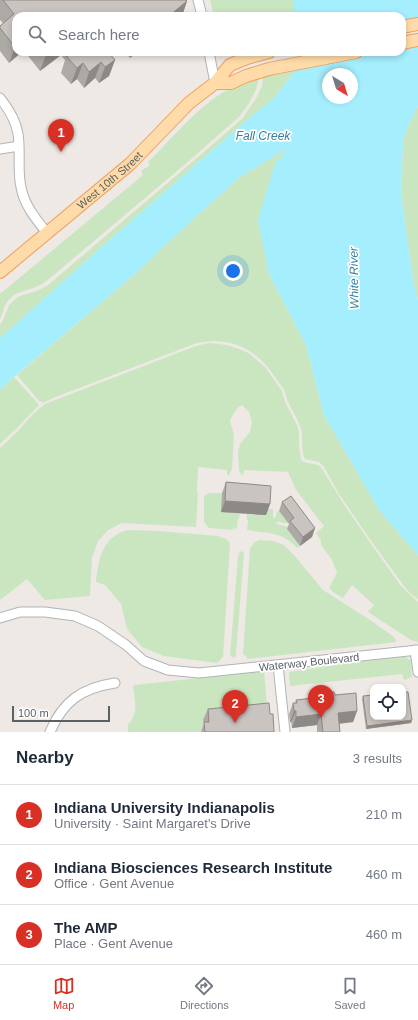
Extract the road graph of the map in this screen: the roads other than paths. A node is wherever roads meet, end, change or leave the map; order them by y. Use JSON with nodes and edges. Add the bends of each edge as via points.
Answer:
{"nodes":[{"id":1,"x":198,"y":0,"type":"edge"},
{"id":2,"x":201,"y":12,"type":"edge"},
{"id":3,"x":418,"y":24,"type":"edge"},
{"id":4,"x":406,"y":26,"type":"edge"},
{"id":5,"x":418,"y":40,"type":"edge"},
{"id":6,"x":406,"y":42,"type":"edge"},
{"id":7,"x":210,"y":56,"type":"edge"},
{"id":8,"x":254,"y":56,"type":"edge"},
{"id":9,"x":336,"y":56,"type":"edge"},
{"id":10,"x":215,"y":83,"type":"junction"},
{"id":11,"x":0,"y":98,"type":"edge"},
{"id":12,"x":19,"y":146,"type":"junction"},
{"id":13,"x":0,"y":149,"type":"edge"},
{"id":14,"x":47,"y":233,"type":"junction"},
{"id":15,"x":0,"y":272,"type":"edge"},
{"id":16,"x":0,"y":618,"type":"edge"},
{"id":17,"x":417,"y":650,"type":"edge"},
{"id":18,"x":278,"y":665,"type":"junction"},
{"id":19,"x":418,"y":672,"type":"edge"},
{"id":20,"x":115,"y":683,"type":"dead end"},
{"id":21,"x":50,"y":732,"type":"edge"},
{"id":22,"x":285,"y":732,"type":"edge"}],
"edges":[{"from":1,"to":2,"type":"street"},
{"from":3,"to":4,"type":"main road"},
{"from":5,"to":6,"type":"main road"},
{"from":7,"to":10,"type":"street"},
{"from":8,"to":10,"type":"main road","name":"West 10th Street","via":[[230,65]]},
{"from":9,"to":10,"type":"main road","via":[[269,69],[231,83]]},
{"from":10,"to":14,"type":"main road","name":"West 10th Street","via":[[189,103],[130,164]]},
{"from":11,"to":12,"type":"street","via":[[13,118]]},
{"from":12,"to":13,"type":"street"},
{"from":12,"to":14,"type":"street","via":[[19,175],[24,198],[30,212]]},
{"from":14,"to":15,"type":"main road","name":"West 10th Street"},
{"from":16,"to":18,"type":"street","name":"Waterway Boulevard","via":[[20,612],[75,616],[98,626],[144,661],[168,670],[199,673]]},
{"from":17,"to":18,"type":"street","name":"Waterway Boulevard"},
{"from":17,"to":19,"type":"street"},
{"from":18,"to":22,"type":"street"},
{"from":20,"to":21,"type":"street","via":[[90,689],[69,702]]}]}
